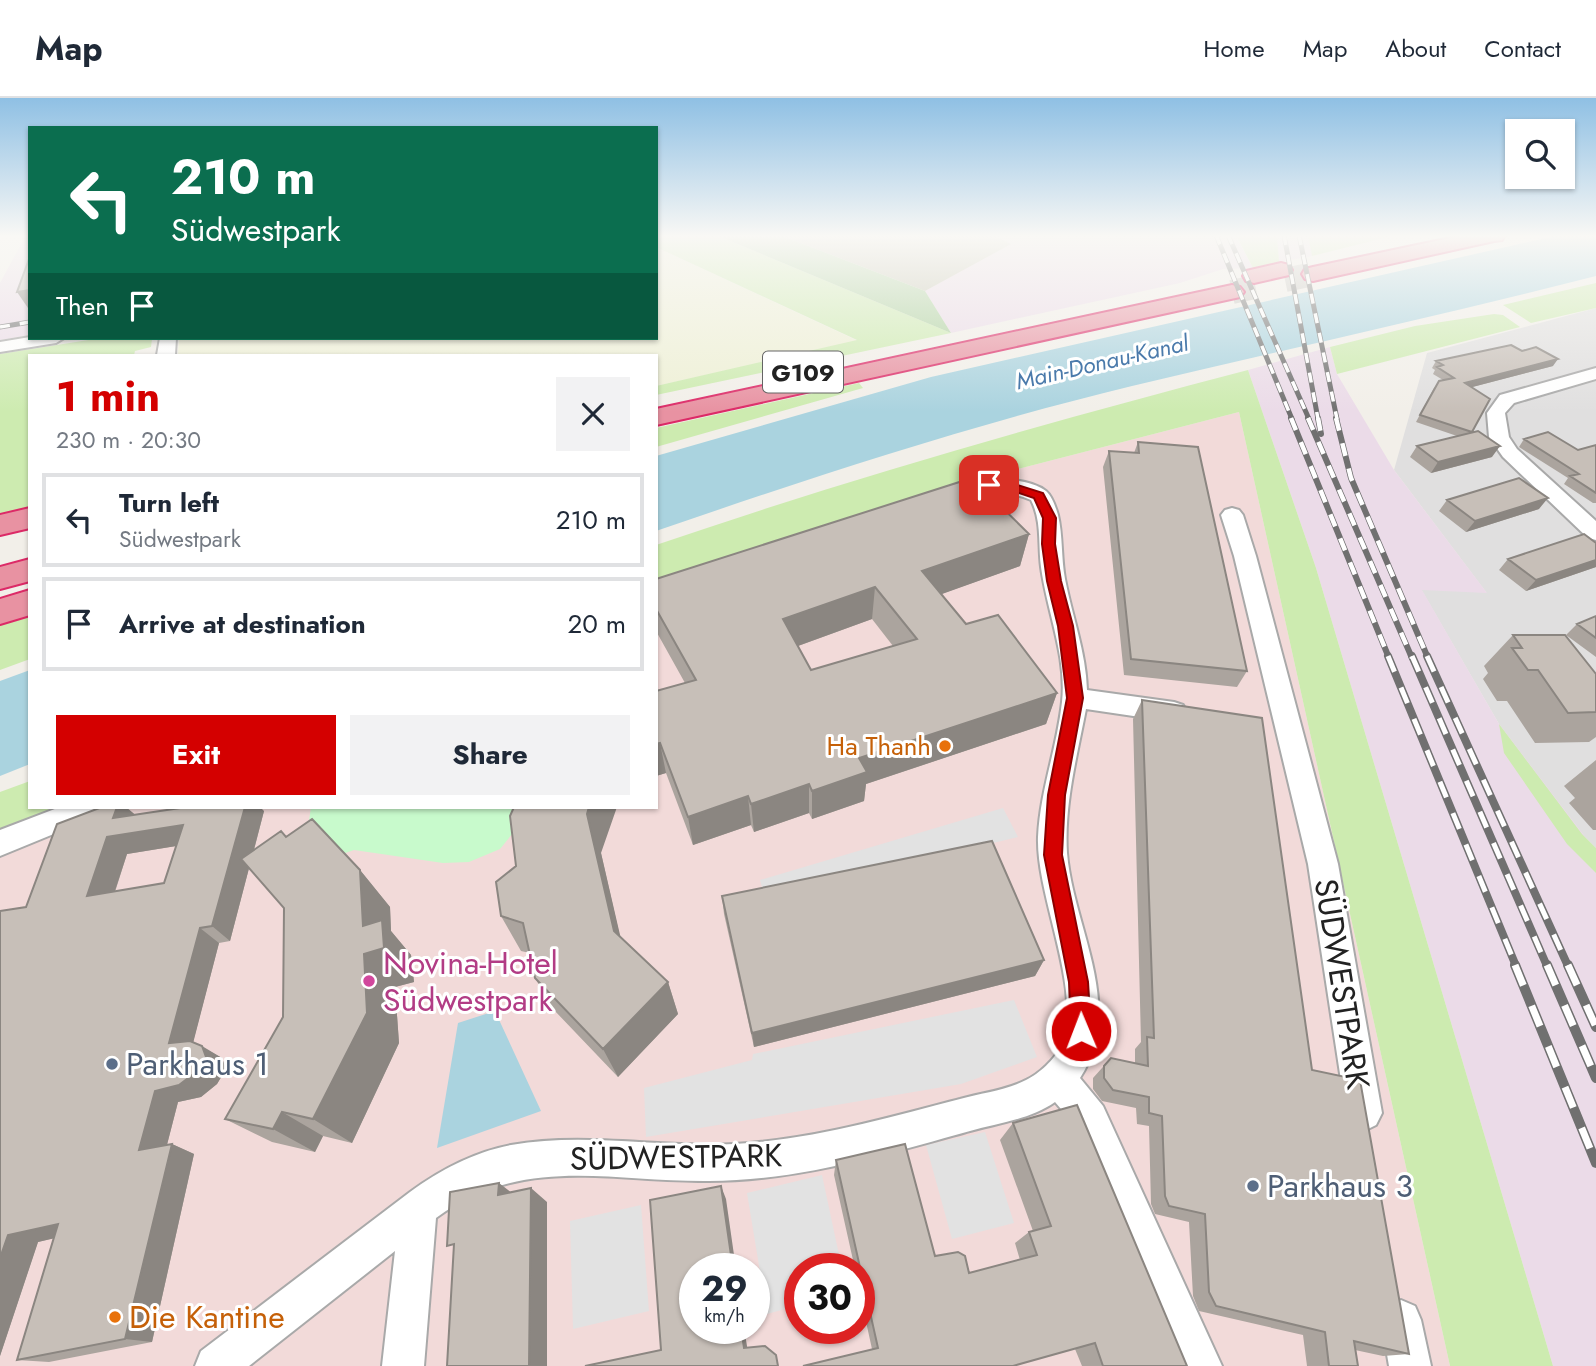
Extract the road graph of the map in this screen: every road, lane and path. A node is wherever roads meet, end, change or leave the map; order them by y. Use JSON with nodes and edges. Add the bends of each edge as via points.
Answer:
{"nodes":[{"id":1,"x":1195,"y":294,"type":"tunnel mouth"},
{"id":2,"x":1198,"y":294,"type":"tunnel mouth"},
{"id":3,"x":44,"y":340,"type":"edge"},
{"id":4,"x":0,"y":347,"type":"edge"},
{"id":5,"x":1596,"y":373,"type":"edge"},
{"id":6,"x":658,"y":404,"type":"edge"},
{"id":7,"x":658,"y":417,"type":"edge"},
{"id":8,"x":926,"y":505,"type":"edge"},
{"id":9,"x":1232,"y":515,"type":"dead end"},
{"id":10,"x":28,"y":518,"type":"edge"},
{"id":11,"x":0,"y":525,"type":"edge"},
{"id":12,"x":1596,"y":533,"type":"edge"},
{"id":13,"x":28,"y":553,"type":"edge"},
{"id":14,"x":0,"y":560,"type":"edge"},
{"id":15,"x":28,"y":571,"type":"edge"},
{"id":16,"x":0,"y":578,"type":"edge"},
{"id":17,"x":28,"y":603,"type":"edge"},
{"id":18,"x":0,"y":612,"type":"edge"},
{"id":19,"x":1075,"y":698,"type":"junction"},
{"id":20,"x":1195,"y":715,"type":"edge"},
{"id":21,"x":85,"y":809,"type":"edge"},
{"id":22,"x":0,"y":843,"type":"edge"},
{"id":23,"x":1059,"y":1079,"type":"junction"},
{"id":24,"x":1368,"y":1138,"type":"edge"},
{"id":25,"x":418,"y":1210,"type":"junction"},
{"id":26,"x":1395,"y":1288,"type":"edge"},
{"id":27,"x":216,"y":1366,"type":"edge"},
{"id":28,"x":403,"y":1366,"type":"edge"},
{"id":29,"x":1201,"y":1366,"type":"edge"},
{"id":30,"x":1410,"y":1366,"type":"edge"}],
"edges":[{"from":1,"to":6,"type":"highway","number":"G109"},
{"from":2,"to":7,"type":"highway","number":"G109"},
{"from":3,"to":4,"type":"street"},
{"from":5,"to":12,"type":"street","via":[[1507,399],[1496,413],[1499,437],[1510,453]]},
{"from":8,"to":19,"type":"street","name":"SÜDWESTPARK","via":[[989,485],[1039,496],[1050,518],[1054,581],[1066,626]]},
{"from":9,"to":24,"type":"street","name":"SÜDWESTPARK","via":[[1245,556],[1275,727],[1322,864]]},
{"from":10,"to":11,"type":"highway"},
{"from":13,"to":14,"type":"highway"},
{"from":15,"to":16,"type":"highway"},
{"from":17,"to":18,"type":"highway"},
{"from":19,"to":20,"type":"street"},
{"from":19,"to":23,"type":"street","name":"SÜDWESTPARK","via":[[1056,795],[1053,855],[1079,982],[1081,1031],[1074,1059]]},
{"from":21,"to":22,"type":"street"},
{"from":23,"to":25,"type":"street","name":"SÜDWESTPARK","via":[[1032,1097],[804,1154],[737,1162],[606,1158],[508,1163],[473,1174]]},
{"from":23,"to":29,"type":"street","via":[[1091,1118]]},
{"from":25,"to":27,"type":"street","name":"SÜDWESTPARK"},
{"from":25,"to":28,"type":"street"},
{"from":26,"to":30,"type":"street"}]}
